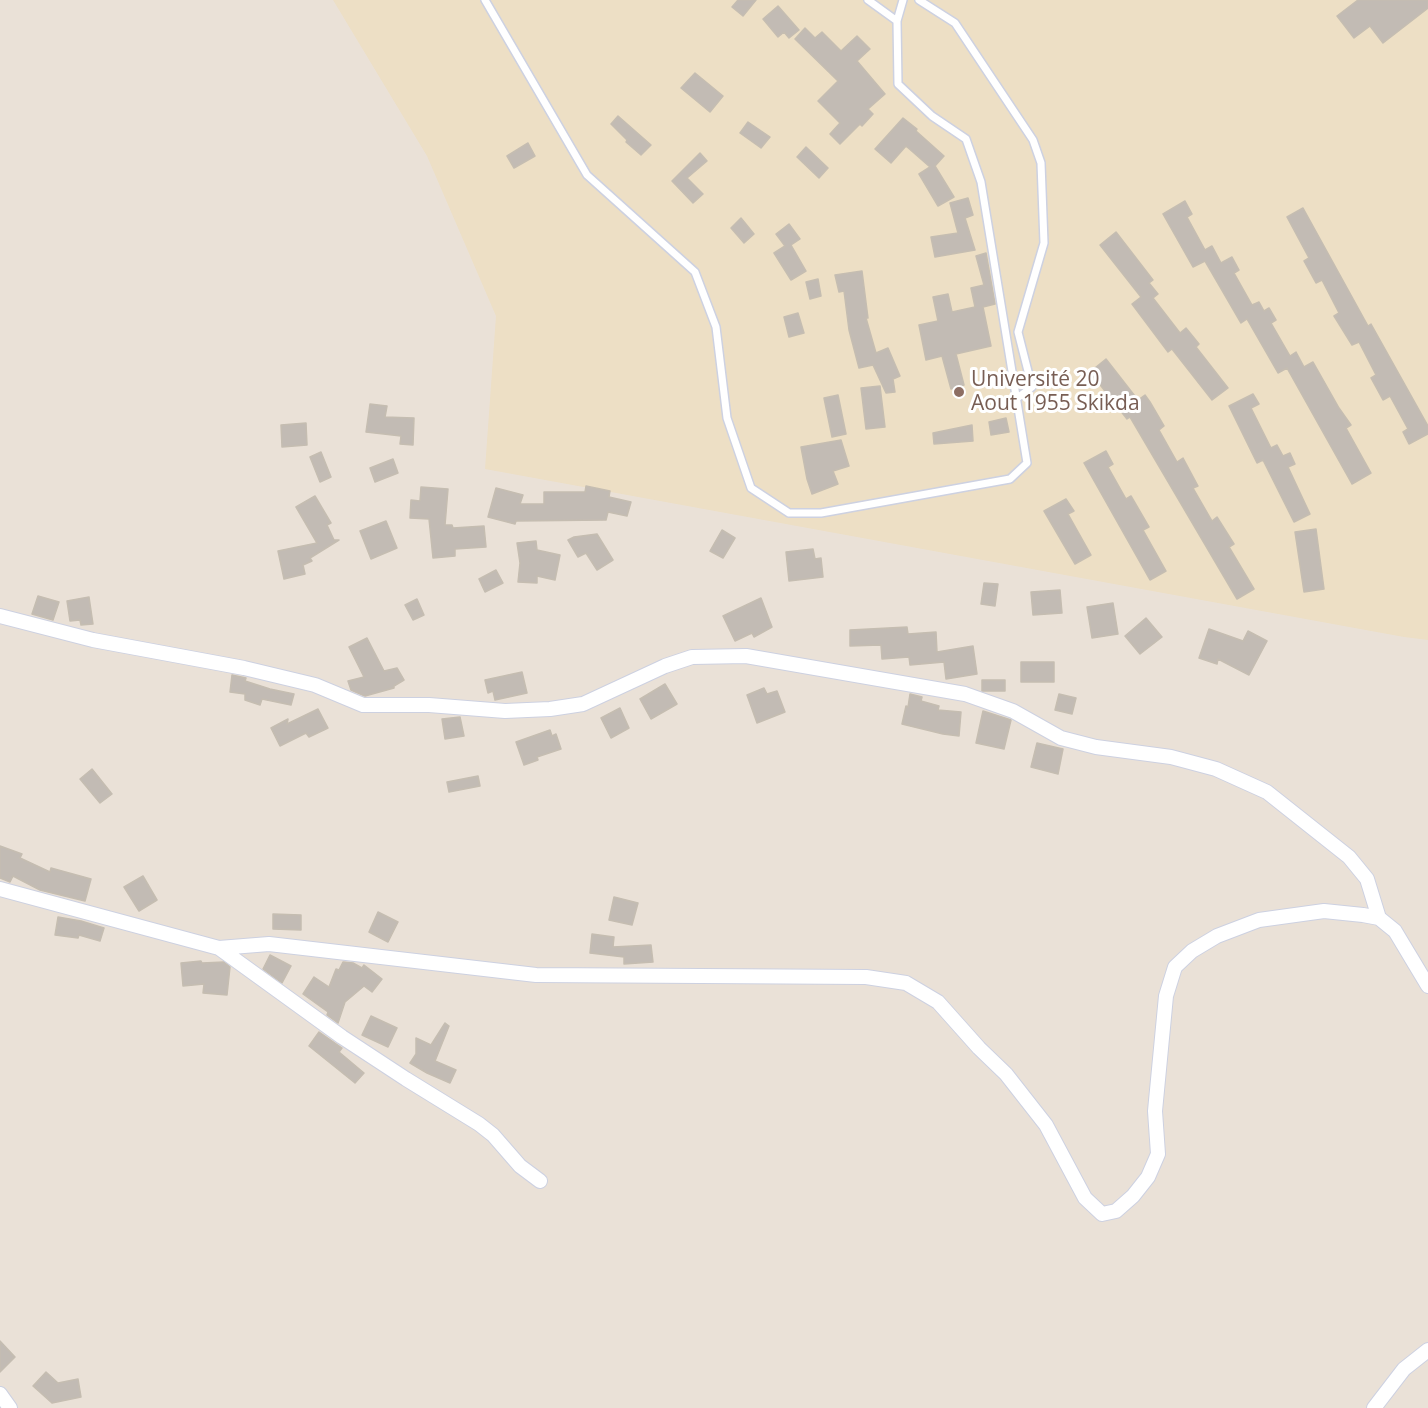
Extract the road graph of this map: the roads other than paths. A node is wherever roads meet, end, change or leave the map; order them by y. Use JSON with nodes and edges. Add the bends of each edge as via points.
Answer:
{"nodes":[{"id":1,"x":484,"y":0,"type":"edge"},
{"id":2,"x":868,"y":0,"type":"edge"},
{"id":3,"x":903,"y":0,"type":"edge"},
{"id":4,"x":918,"y":0,"type":"edge"},
{"id":5,"x":897,"y":21,"type":"junction"},
{"id":6,"x":1016,"y":399,"type":"junction"},
{"id":7,"x":0,"y":616,"type":"edge"},
{"id":8,"x":0,"y":890,"type":"edge"},
{"id":9,"x":1379,"y":918,"type":"junction"},
{"id":10,"x":219,"y":948,"type":"junction"},
{"id":11,"x":1428,"y":986,"type":"edge"},
{"id":12,"x":540,"y":1181,"type":"dead end"},
{"id":13,"x":1428,"y":1350,"type":"edge"},
{"id":14,"x":0,"y":1394,"type":"edge"},
{"id":15,"x":10,"y":1408,"type":"edge"},
{"id":16,"x":1374,"y":1408,"type":"edge"}],
"edges":[{"from":1,"to":6,"type":"lane","via":[[587,175],[695,272],[716,327],[727,418],[751,488],[789,513],[821,513],[1010,479],[1027,463]]},
{"from":2,"to":5,"type":"lane"},
{"from":3,"to":5,"type":"lane"},
{"from":4,"to":6,"type":"lane","via":[[955,23],[1033,140],[1041,163],[1044,243],[1018,332],[1032,387]]},
{"from":5,"to":6,"type":"lane","via":[[898,84],[932,116],[966,139],[981,182]]},
{"from":7,"to":9,"type":"street","via":[[93,640],[315,686],[363,705],[550,709],[583,704],[692,657],[746,656],[965,694],[1013,711],[1061,738],[1171,757],[1216,769],[1267,792],[1349,858],[1366,879]]},
{"from":8,"to":10,"type":"street"},
{"from":9,"to":10,"type":"street","via":[[1324,911],[1259,920],[1217,936],[1175,967],[1166,996],[1155,1111],[1158,1154],[1148,1177],[1133,1196],[1116,1211],[1102,1214],[1085,1198],[1046,1125],[1006,1074],[938,1002],[906,983],[866,977],[536,975],[269,944]]},
{"from":9,"to":11,"type":"street","via":[[1395,931]]},
{"from":10,"to":12,"type":"street","via":[[342,1037],[479,1124]]},
{"from":13,"to":16,"type":"street","via":[[1404,1369]]},
{"from":14,"to":15,"type":"street"}]}
